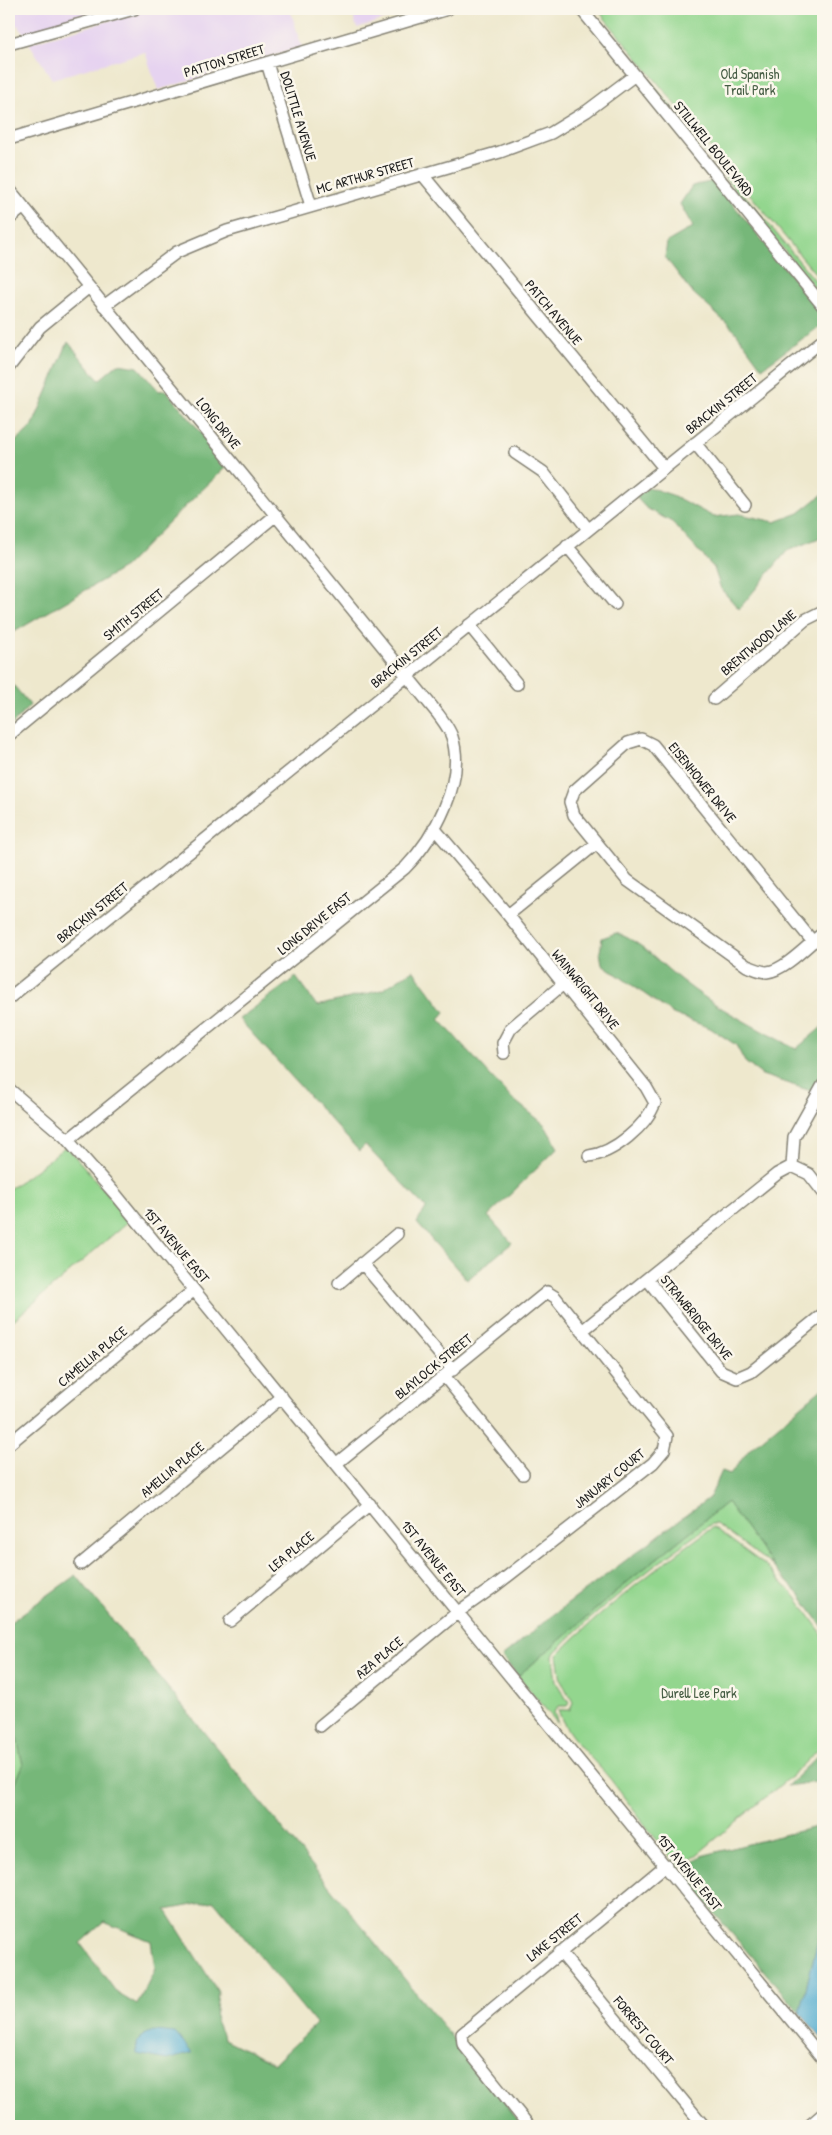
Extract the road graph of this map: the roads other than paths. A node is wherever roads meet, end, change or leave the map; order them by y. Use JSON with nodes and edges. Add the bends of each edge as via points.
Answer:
{"nodes":[{"id":1,"x":134,"y":9,"type":"edge"},
{"id":2,"x":448,"y":9,"type":"edge"},
{"id":3,"x":581,"y":9,"type":"edge"},
{"id":4,"x":9,"y":44,"type":"edge"},
{"id":5,"x":267,"y":63,"type":"junction"},
{"id":6,"x":635,"y":75,"type":"junction"},
{"id":7,"x":9,"y":139,"type":"edge"},
{"id":8,"x":422,"y":174,"type":"junction"},
{"id":9,"x":9,"y":189,"type":"edge"},
{"id":10,"x":311,"y":206,"type":"junction"},
{"id":11,"x":24,"y":207,"type":"junction"},
{"id":12,"x":9,"y":219,"type":"edge"},
{"id":13,"x":89,"y":287,"type":"junction"},
{"id":14,"x":104,"y":306,"type":"junction"},
{"id":15,"x":823,"y":306,"type":"edge"},
{"id":16,"x":823,"y":340,"type":"edge"},
{"id":17,"x":9,"y":367,"type":"edge"},
{"id":18,"x":695,"y":443,"type":"junction"},
{"id":19,"x":516,"y":453,"type":"dead end"},
{"id":20,"x":664,"y":468,"type":"junction"},
{"id":21,"x":745,"y":505,"type":"dead end"},
{"id":22,"x":276,"y":515,"type":"junction"},
{"id":23,"x":588,"y":529,"type":"junction"},
{"id":24,"x":567,"y":546,"type":"junction"},
{"id":25,"x":615,"y":604,"type":"dead end"},
{"id":26,"x":823,"y":611,"type":"edge"},
{"id":27,"x":469,"y":625,"type":"junction"},
{"id":28,"x":406,"y":676,"type":"junction"},
{"id":29,"x":517,"y":684,"type":"dead end"},
{"id":30,"x":714,"y":699,"type":"dead end"},
{"id":31,"x":9,"y":735,"type":"edge"},
{"id":32,"x":434,"y":828,"type":"junction"},
{"id":33,"x":597,"y":843,"type":"junction"},
{"id":34,"x":508,"y":915,"type":"junction"},
{"id":35,"x":823,"y":933,"type":"edge"},
{"id":36,"x":813,"y":942,"type":"junction"},
{"id":37,"x":562,"y":985,"type":"junction"},
{"id":38,"x":9,"y":998,"type":"edge"},
{"id":39,"x":504,"y":1053,"type":"dead end"},
{"id":40,"x":823,"y":1085,"type":"edge"},
{"id":41,"x":9,"y":1089,"type":"edge"},
{"id":42,"x":68,"y":1140,"type":"junction"},
{"id":43,"x":589,"y":1156,"type":"dead end"},
{"id":44,"x":792,"y":1166,"type":"junction"},
{"id":45,"x":823,"y":1192,"type":"edge"},
{"id":46,"x":397,"y":1234,"type":"dead end"},
{"id":47,"x":362,"y":1263,"type":"junction"},
{"id":48,"x":647,"y":1279,"type":"junction"},
{"id":49,"x":339,"y":1282,"type":"dead end"},
{"id":50,"x":194,"y":1290,"type":"junction"},
{"id":51,"x":547,"y":1292,"type":"joint"},
{"id":52,"x":823,"y":1314,"type":"edge"},
{"id":53,"x":582,"y":1331,"type":"junction"},
{"id":54,"x":449,"y":1374,"type":"junction"},
{"id":55,"x":282,"y":1398,"type":"junction"},
{"id":56,"x":9,"y":1444,"type":"edge"},
{"id":57,"x":337,"y":1463,"type":"junction"},
{"id":58,"x":523,"y":1474,"type":"dead end"},
{"id":59,"x":370,"y":1504,"type":"junction"},
{"id":60,"x":81,"y":1564,"type":"dead end"},
{"id":61,"x":458,"y":1612,"type":"junction"},
{"id":62,"x":230,"y":1621,"type":"dead end"},
{"id":63,"x":320,"y":1726,"type":"dead end"},
{"id":64,"x":666,"y":1865,"type":"junction"},
{"id":65,"x":560,"y":1952,"type":"junction"},
{"id":66,"x":823,"y":2059,"type":"edge"},
{"id":67,"x":823,"y":2114,"type":"edge"},
{"id":68,"x":529,"y":2126,"type":"edge"},
{"id":69,"x":704,"y":2126,"type":"edge"},
{"id":70,"x":809,"y":2126,"type":"edge"}],
"edges":[{"from":1,"to":4,"type":"street"},
{"from":2,"to":5,"type":"street","name":"PATTON STREET"},
{"from":3,"to":6,"type":"street","name":"STILLWELL BOULEVARD"},
{"from":5,"to":7,"type":"street","name":"PATTON STREET"},
{"from":5,"to":10,"type":"street","name":"DOLITTLE AVENUE"},
{"from":6,"to":8,"type":"street","name":"MC ARTHUR STREET","via":[[552,134]]},
{"from":6,"to":15,"type":"street","name":"STILLWELL BOULEVARD"},
{"from":8,"to":10,"type":"street","name":"MC ARTHUR STREET"},
{"from":8,"to":20,"type":"street","name":"PATCH AVENUE"},
{"from":9,"to":11,"type":"street","name":"LONG DRIVE"},
{"from":10,"to":14,"type":"street","name":"MC ARTHUR STREET","via":[[192,244],[169,257]]},
{"from":11,"to":12,"type":"street"},
{"from":11,"to":13,"type":"street","name":"LONG DRIVE"},
{"from":13,"to":14,"type":"street","name":"LONG DRIVE"},
{"from":13,"to":17,"type":"street","via":[[40,328]]},
{"from":14,"to":22,"type":"street","name":"LONG DRIVE"},
{"from":16,"to":18,"type":"street","name":"BRACKIN STREET"},
{"from":18,"to":20,"type":"street","name":"BRACKIN STREET"},
{"from":18,"to":21,"type":"street"},
{"from":19,"to":23,"type":"street","via":[[542,472]]},
{"from":20,"to":23,"type":"street","name":"BRACKIN STREET"},
{"from":22,"to":28,"type":"street","name":"LONG DRIVE"},
{"from":22,"to":31,"type":"street","name":"SMITH STREET"},
{"from":23,"to":24,"type":"street","name":"BRACKIN STREET"},
{"from":24,"to":25,"type":"street"},
{"from":24,"to":27,"type":"street","name":"BRACKIN STREET"},
{"from":26,"to":30,"type":"street","name":"BRENTWOOD LANE","via":[[805,620]]},
{"from":27,"to":28,"type":"street","name":"BRACKIN STREET"},
{"from":27,"to":29,"type":"street"},
{"from":28,"to":32,"type":"street","name":"LONG DRIVE EAST","via":[[445,723],[455,750],[450,792]]},
{"from":28,"to":38,"type":"street","name":"BRACKIN STREET"},
{"from":32,"to":34,"type":"street","name":"WAINWRIGHT DRIVE"},
{"from":32,"to":42,"type":"street","name":"LONG DRIVE EAST","via":[[412,861],[396,876]]},
{"from":33,"to":34,"type":"street"},
{"from":33,"to":36,"type":"street","name":"EISENHOWER DRIVE","via":[[628,880],[747,966],[767,972],[784,965]]},
{"from":33,"to":36,"type":"street","name":"EISENHOWER DRIVE","via":[[574,815],[570,802],[574,791],[628,743],[641,739],[653,745]]},
{"from":34,"to":37,"type":"street","name":"WAINWRIGHT DRIVE"},
{"from":35,"to":36,"type":"street","name":"EISENHOWER DRIVE"},
{"from":37,"to":39,"type":"street","via":[[511,1028],[503,1043]]},
{"from":37,"to":43,"type":"street","name":"WAINWRIGHT DRIVE","via":[[646,1087],[655,1103],[650,1116],[613,1149]]},
{"from":40,"to":44,"type":"street","via":[[794,1137]]},
{"from":41,"to":42,"type":"street","name":"1ST AVENUE EAST"},
{"from":42,"to":50,"type":"street","name":"1ST AVENUE EAST"},
{"from":44,"to":45,"type":"street","via":[[809,1174]]},
{"from":44,"to":48,"type":"street","name":"STRAWBRIDGE DRIVE","via":[[777,1174]]},
{"from":46,"to":47,"type":"street"},
{"from":47,"to":49,"type":"street"},
{"from":47,"to":54,"type":"street"},
{"from":48,"to":52,"type":"street","name":"STRAWBRIDGE DRIVE","via":[[721,1371],[737,1378],[751,1372]]},
{"from":48,"to":53,"type":"street","name":"STRAWBRIDGE DRIVE"},
{"from":50,"to":55,"type":"street","name":"1ST AVENUE EAST"},
{"from":50,"to":56,"type":"street","name":"CAMELLIA PLACE"},
{"from":51,"to":53,"type":"street","name":"JANUARY COURT","via":[[555,1297]]},
{"from":51,"to":54,"type":"street","name":"BLAYLOCK STREET"},
{"from":53,"to":61,"type":"street","name":"JANUARY COURT","via":[[667,1436],[664,1450],[654,1463]]},
{"from":54,"to":57,"type":"street","name":"BLAYLOCK STREET"},
{"from":54,"to":58,"type":"street"},
{"from":55,"to":57,"type":"street","name":"1ST AVENUE EAST"},
{"from":55,"to":60,"type":"street","name":"AMELLIA PLACE"},
{"from":57,"to":59,"type":"street","name":"1ST AVENUE EAST"},
{"from":59,"to":61,"type":"street","name":"1ST AVENUE EAST"},
{"from":59,"to":62,"type":"street","name":"LEA PLACE"},
{"from":61,"to":63,"type":"street","name":"AZA PLACE"},
{"from":61,"to":64,"type":"street","name":"1ST AVENUE EAST"},
{"from":64,"to":65,"type":"street","name":"LAKE STREET"},
{"from":64,"to":66,"type":"street","name":"1ST AVENUE EAST"},
{"from":65,"to":68,"type":"street","name":"LAKE STREET","via":[[462,2034],[464,2044]]},
{"from":65,"to":69,"type":"street","name":"FORREST COURT"},
{"from":67,"to":70,"type":"street"}]}
